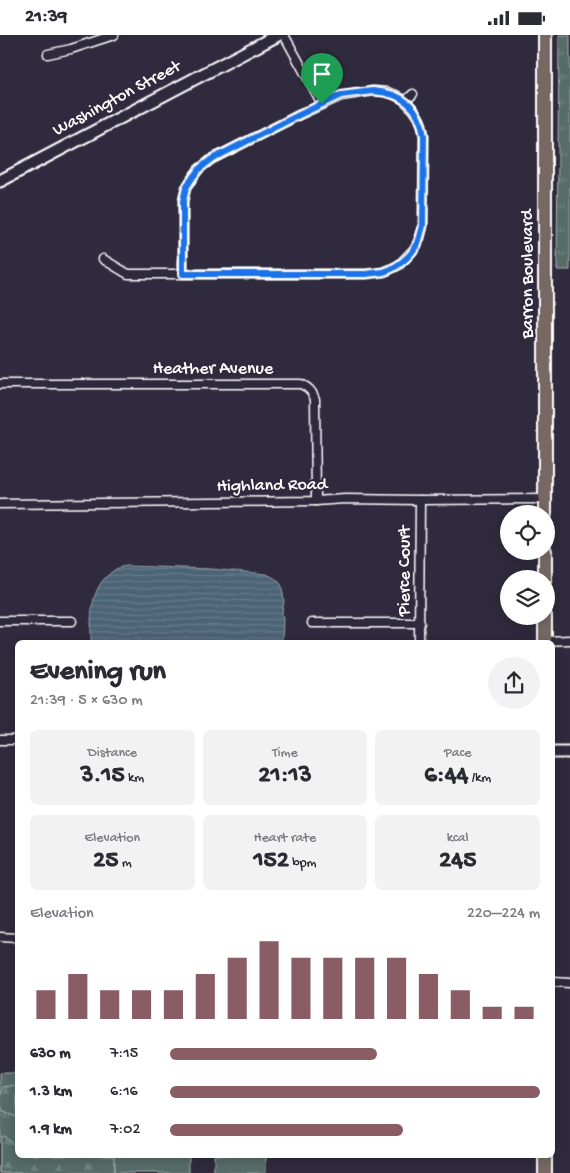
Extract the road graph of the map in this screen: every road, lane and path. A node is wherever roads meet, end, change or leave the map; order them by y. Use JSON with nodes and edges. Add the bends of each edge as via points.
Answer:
{"nodes":[{"id":1,"x":114,"y":35,"type":"edge"},
{"id":2,"x":278,"y":35,"type":"edge"},
{"id":3,"x":284,"y":35,"type":"edge"},
{"id":4,"x":545,"y":35,"type":"edge"},
{"id":5,"x":48,"y":54,"type":"dead end"},
{"id":6,"x":413,"y":94,"type":"dead end"},
{"id":7,"x":405,"y":101,"type":"junction"},
{"id":8,"x":322,"y":104,"type":"junction"},
{"id":9,"x":0,"y":181,"type":"edge"},
{"id":10,"x":103,"y":259,"type":"dead end"},
{"id":11,"x":183,"y":274,"type":"junction"},
{"id":12,"x":0,"y":384,"type":"edge"},
{"id":13,"x":545,"y":499,"type":"junction"},
{"id":14,"x":420,"y":500,"type":"junction"},
{"id":15,"x":316,"y":501,"type":"junction"},
{"id":16,"x":0,"y":504,"type":"edge"},
{"id":17,"x":545,"y":505,"type":"edge"},
{"id":18,"x":0,"y":621,"type":"edge"},
{"id":19,"x":72,"y":621,"type":"dead end"},
{"id":20,"x":312,"y":623,"type":"dead end"},
{"id":21,"x":420,"y":623,"type":"junction"},
{"id":22,"x":545,"y":625,"type":"edge"},
{"id":23,"x":419,"y":640,"type":"edge"},
{"id":24,"x":545,"y":640,"type":"edge"},
{"id":25,"x":555,"y":641,"type":"edge"},
{"id":26,"x":570,"y":641,"type":"edge"},
{"id":27,"x":0,"y":740,"type":"edge"},
{"id":28,"x":15,"y":740,"type":"edge"},
{"id":29,"x":555,"y":752,"type":"edge"},
{"id":30,"x":570,"y":752,"type":"edge"},
{"id":31,"x":0,"y":937,"type":"edge"},
{"id":32,"x":15,"y":937,"type":"edge"},
{"id":33,"x":555,"y":982,"type":"edge"},
{"id":34,"x":570,"y":983,"type":"edge"},
{"id":35,"x":545,"y":1158,"type":"edge"},
{"id":36,"x":545,"y":1173,"type":"edge"}],
"edges":[{"from":1,"to":5,"type":"street"},
{"from":2,"to":9,"type":"main road","name":"Washington Street"},
{"from":3,"to":8,"type":"street"},
{"from":4,"to":13,"type":"main road","name":"Barron Boulevard"},
{"from":6,"to":7,"type":"street"},
{"from":7,"to":8,"type":"street","via":[[387,92],[373,91],[341,95]]},
{"from":7,"to":11,"type":"street","via":[[419,118],[424,136],[423,226],[409,260],[384,272],[366,274]]},
{"from":8,"to":11,"type":"street","via":[[212,159],[199,169],[186,188],[183,201]]},
{"from":10,"to":11,"type":"street","via":[[128,274]]},
{"from":12,"to":15,"type":"street","name":"Heather Avenue","via":[[301,384],[312,391],[315,399]]},
{"from":13,"to":14,"type":"street","name":"Highland Road"},
{"from":13,"to":17,"type":"main road","name":"Barron Boulevard"},
{"from":14,"to":15,"type":"street","name":"Highland Road"},
{"from":14,"to":21,"type":"street","name":"Pierce Court"},
{"from":15,"to":16,"type":"street","name":"Highland Road"},
{"from":18,"to":19,"type":"street"},
{"from":20,"to":21,"type":"street"},
{"from":21,"to":23,"type":"street","name":"Pierce Court"},
{"from":22,"to":24,"type":"main road"},
{"from":25,"to":26,"type":"street"},
{"from":27,"to":28,"type":"street"},
{"from":29,"to":30,"type":"main road"},
{"from":31,"to":32,"type":"street"},
{"from":33,"to":34,"type":"street"},
{"from":35,"to":36,"type":"main road"}]}
